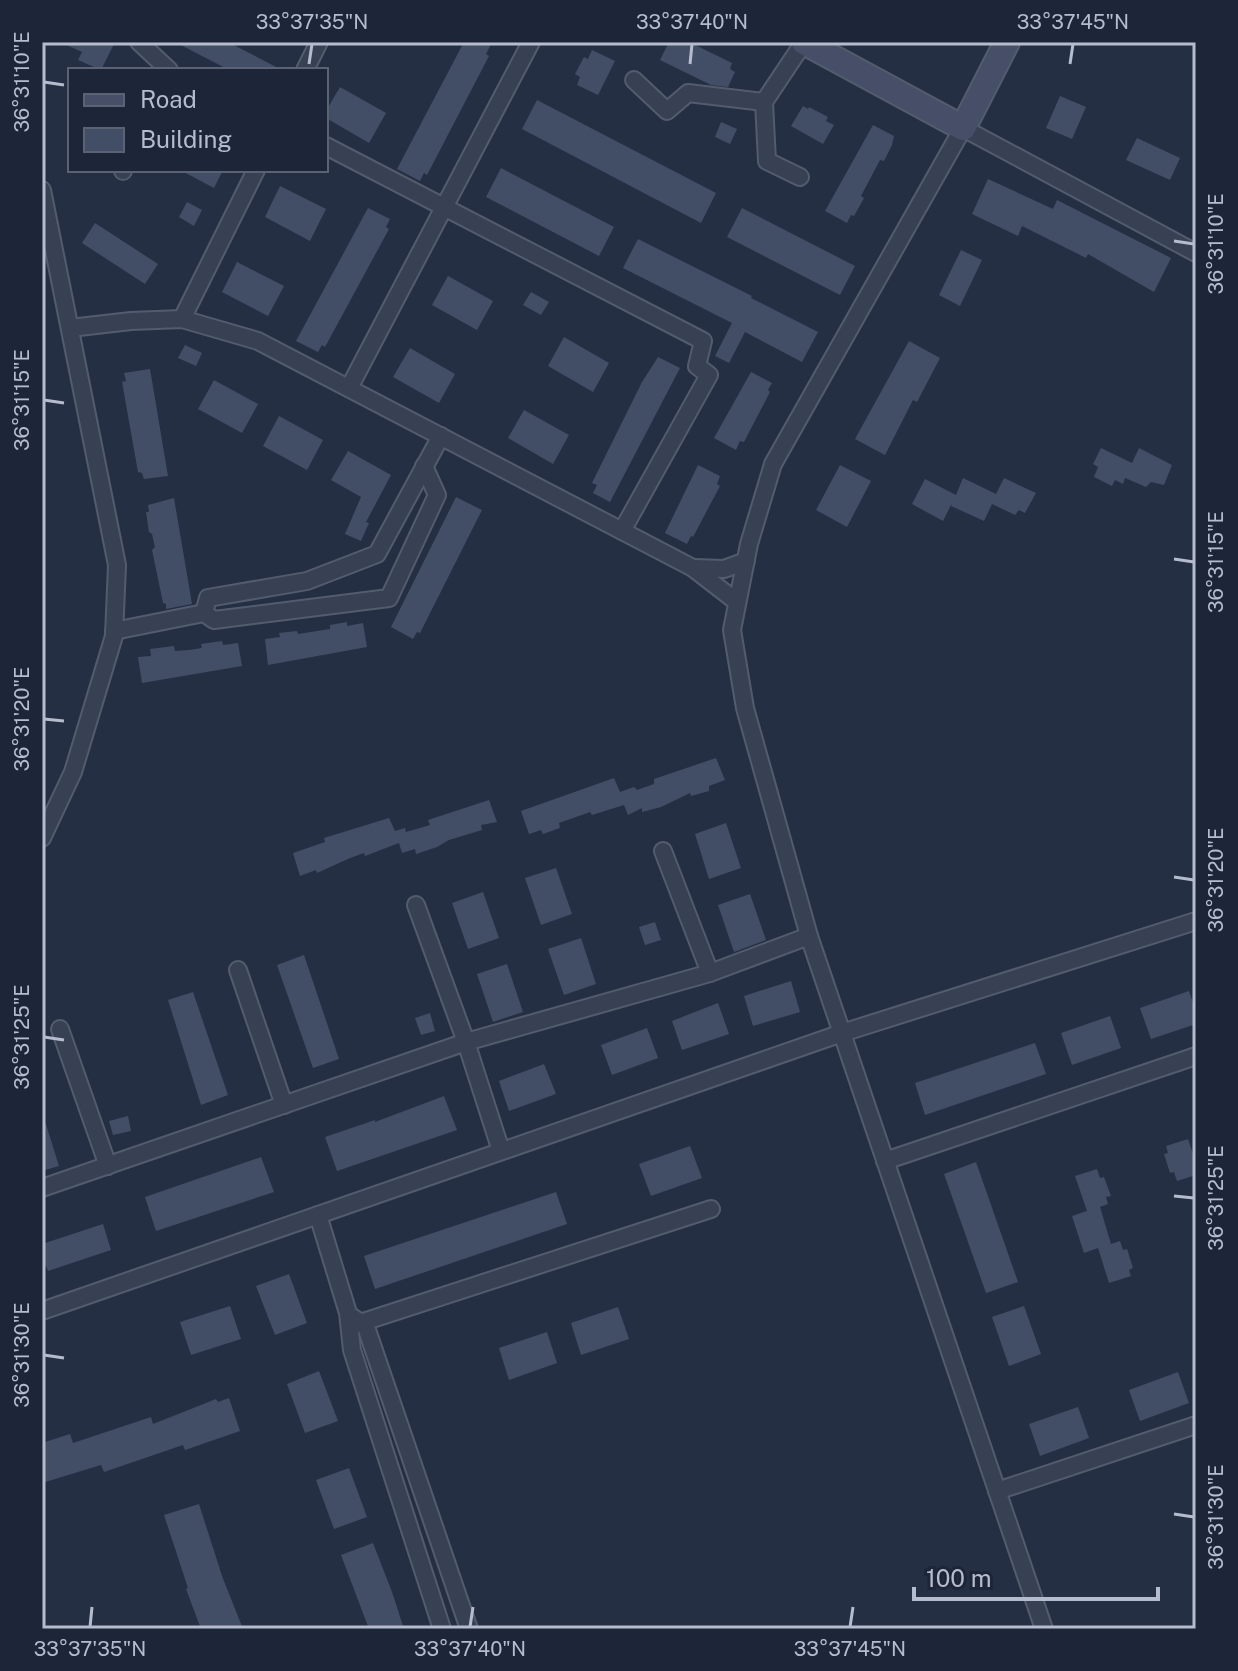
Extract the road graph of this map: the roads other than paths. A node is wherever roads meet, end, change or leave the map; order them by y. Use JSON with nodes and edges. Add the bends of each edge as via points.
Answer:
{"nodes":[{"id":1,"x":139,"y":42,"type":"edge"},
{"id":2,"x":319,"y":42,"type":"edge"},
{"id":3,"x":531,"y":42,"type":"edge"},
{"id":4,"x":804,"y":42,"type":"edge"},
{"id":5,"x":1007,"y":42,"type":"edge"},
{"id":6,"x":167,"y":68,"type":"edge"},
{"id":7,"x":306,"y":68,"type":"edge"},
{"id":8,"x":634,"y":80,"type":"dead end"},
{"id":9,"x":764,"y":102,"type":"junction"},
{"id":10,"x":963,"y":128,"type":"junction"},
{"id":11,"x":328,"y":147,"type":"edge"},
{"id":12,"x":255,"y":172,"type":"edge"},
{"id":13,"x":800,"y":177,"type":"dead end"},
{"id":14,"x":42,"y":190,"type":"edge"},
{"id":15,"x":444,"y":209,"type":"junction"},
{"id":16,"x":1196,"y":253,"type":"edge"},
{"id":17,"x":182,"y":319,"type":"junction"},
{"id":18,"x":70,"y":328,"type":"junction"},
{"id":19,"x":349,"y":388,"type":"junction"},
{"id":20,"x":441,"y":436,"type":"junction"},
{"id":21,"x":424,"y":466,"type":"junction"},
{"id":22,"x":622,"y":531,"type":"junction"},
{"id":23,"x":746,"y":561,"type":"junction"},
{"id":24,"x":693,"y":568,"type":"junction"},
{"id":25,"x":737,"y":602,"type":"junction"},
{"id":26,"x":204,"y":613,"type":"junction"},
{"id":27,"x":114,"y":631,"type":"junction"},
{"id":28,"x":42,"y":838,"type":"edge"},
{"id":29,"x":663,"y":851,"type":"dead end"},
{"id":30,"x":416,"y":905,"type":"dead end"},
{"id":31,"x":1196,"y":921,"type":"edge"},
{"id":32,"x":809,"y":936,"type":"junction"},
{"id":33,"x":238,"y":970,"type":"dead end"},
{"id":34,"x":710,"y":973,"type":"junction"},
{"id":35,"x":60,"y":1029,"type":"dead end"},
{"id":36,"x":842,"y":1033,"type":"junction"},
{"id":37,"x":466,"y":1042,"type":"junction"},
{"id":38,"x":1196,"y":1056,"type":"edge"},
{"id":39,"x":284,"y":1105,"type":"junction"},
{"id":40,"x":501,"y":1151,"type":"junction"},
{"id":41,"x":885,"y":1161,"type":"junction"},
{"id":42,"x":108,"y":1166,"type":"junction"},
{"id":43,"x":42,"y":1188,"type":"edge"},
{"id":44,"x":711,"y":1209,"type":"dead end"},
{"id":45,"x":318,"y":1215,"type":"junction"},
{"id":46,"x":42,"y":1311,"type":"edge"},
{"id":47,"x":354,"y":1318,"type":"junction"},
{"id":48,"x":1196,"y":1425,"type":"edge"},
{"id":49,"x":997,"y":1491,"type":"junction"},
{"id":50,"x":442,"y":1629,"type":"edge"},
{"id":51,"x":469,"y":1629,"type":"edge"},
{"id":52,"x":1044,"y":1629,"type":"edge"}],
"edges":[{"from":1,"to":6,"type":"street"},
{"from":2,"to":7,"type":"street"},
{"from":3,"to":15,"type":"street"},
{"from":4,"to":9,"type":"street"},
{"from":4,"to":10,"type":"street"},
{"from":5,"to":10,"type":"street"},
{"from":8,"to":9,"type":"street","via":[[667,111],[688,93]]},
{"from":9,"to":13,"type":"street","via":[[767,161]]},
{"from":10,"to":16,"type":"street"},
{"from":10,"to":23,"type":"street","via":[[773,464]]},
{"from":11,"to":15,"type":"street"},
{"from":12,"to":17,"type":"street"},
{"from":14,"to":18,"type":"street"},
{"from":15,"to":19,"type":"street"},
{"from":15,"to":22,"type":"street","via":[[703,341],[697,366],[709,375]]},
{"from":17,"to":18,"type":"street"},
{"from":17,"to":19,"type":"street","via":[[258,341]]},
{"from":18,"to":27,"type":"street","via":[[117,565]]},
{"from":19,"to":20,"type":"street"},
{"from":20,"to":21,"type":"street"},
{"from":20,"to":22,"type":"street"},
{"from":21,"to":26,"type":"street","via":[[377,554],[307,581],[208,598]]},
{"from":21,"to":26,"type":"street","via":[[437,495],[389,598],[214,620]]},
{"from":22,"to":24,"type":"street"},
{"from":23,"to":24,"type":"street","via":[[724,569]]},
{"from":23,"to":25,"type":"street"},
{"from":24,"to":25,"type":"street"},
{"from":25,"to":32,"type":"street","via":[[732,630],[745,708]]},
{"from":26,"to":27,"type":"street"},
{"from":27,"to":28,"type":"street","via":[[73,772]]},
{"from":29,"to":34,"type":"street"},
{"from":30,"to":37,"type":"street"},
{"from":31,"to":36,"type":"street"},
{"from":32,"to":34,"type":"street"},
{"from":32,"to":36,"type":"street"},
{"from":33,"to":39,"type":"street"},
{"from":34,"to":37,"type":"street"},
{"from":35,"to":42,"type":"street"},
{"from":36,"to":40,"type":"street"},
{"from":36,"to":41,"type":"street"},
{"from":37,"to":39,"type":"street"},
{"from":37,"to":40,"type":"street"},
{"from":38,"to":41,"type":"street"},
{"from":39,"to":42,"type":"street"},
{"from":40,"to":45,"type":"street"},
{"from":41,"to":49,"type":"street"},
{"from":42,"to":43,"type":"street"},
{"from":44,"to":47,"type":"street"},
{"from":45,"to":46,"type":"street"},
{"from":45,"to":47,"type":"street"},
{"from":47,"to":50,"type":"street","via":[[352,1350]]},
{"from":47,"to":51,"type":"street","via":[[366,1327]]},
{"from":48,"to":49,"type":"street"},
{"from":49,"to":52,"type":"street"}]}
